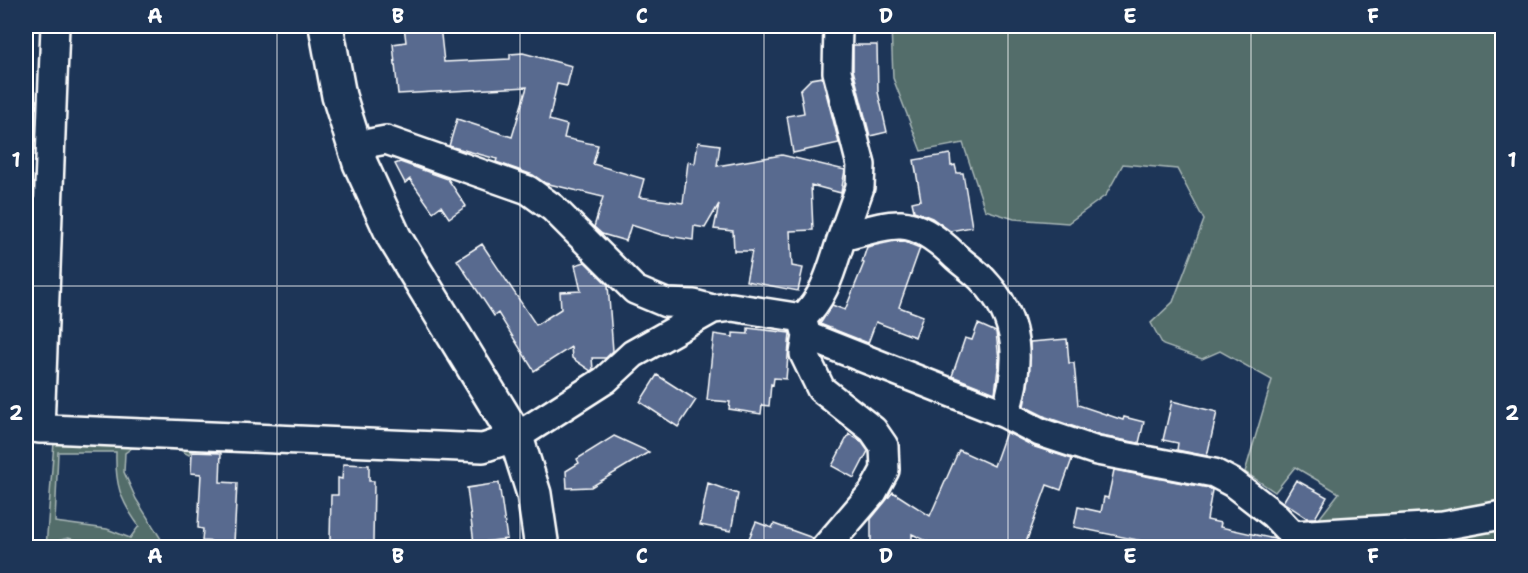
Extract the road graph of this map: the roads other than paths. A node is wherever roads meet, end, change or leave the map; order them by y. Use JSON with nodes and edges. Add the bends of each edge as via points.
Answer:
{"nodes":[{"id":1,"x":55,"y":26,"type":"edge"},
{"id":2,"x":326,"y":26,"type":"edge"},
{"id":3,"x":838,"y":26,"type":"edge"},
{"id":4,"x":354,"y":146,"type":"junction"},
{"id":5,"x":842,"y":237,"type":"junction"},
{"id":6,"x":713,"y":309,"type":"junction"},
{"id":7,"x":805,"y":327,"type":"junction"},
{"id":8,"x":1005,"y":414,"type":"junction"},
{"id":9,"x":33,"y":429,"type":"edge"},
{"id":10,"x":516,"y":437,"type":"junction"},
{"id":11,"x":1503,"y":515,"type":"edge"},
{"id":12,"x":1284,"y":541,"type":"edge"},
{"id":13,"x":542,"y":548,"type":"edge"},
{"id":14,"x":825,"y":548,"type":"edge"}],
"edges":[{"from":1,"to":9,"type":"street"},
{"from":2,"to":4,"type":"street","via":[[339,96]]},
{"from":3,"to":5,"type":"street","via":[[837,72],[861,165],[860,188]]},
{"from":4,"to":6,"type":"street","via":[[386,140],[528,190],[553,208],[635,290],[666,303]]},
{"from":4,"to":10,"type":"street","via":[[394,237]]},
{"from":5,"to":7,"type":"street","via":[[822,294]]},
{"from":5,"to":8,"type":"street","via":[[902,225],[942,243],[983,280],[1004,306],[1016,358],[1014,387]]},
{"from":6,"to":7,"type":"street","via":[[732,307]]},
{"from":6,"to":10,"type":"street","via":[[633,354],[605,380]]},
{"from":7,"to":8,"type":"street"},
{"from":7,"to":14,"type":"street","via":[[804,354],[821,389],[873,430],[884,446],[885,470],[873,492]]},
{"from":8,"to":12,"type":"street","via":[[1040,432],[1097,451],[1214,473],[1273,514]]},
{"from":9,"to":10,"type":"street","via":[[483,448]]},
{"from":10,"to":13,"type":"street","via":[[534,494]]},
{"from":11,"to":12,"type":"street","via":[[1442,526]]}]}
